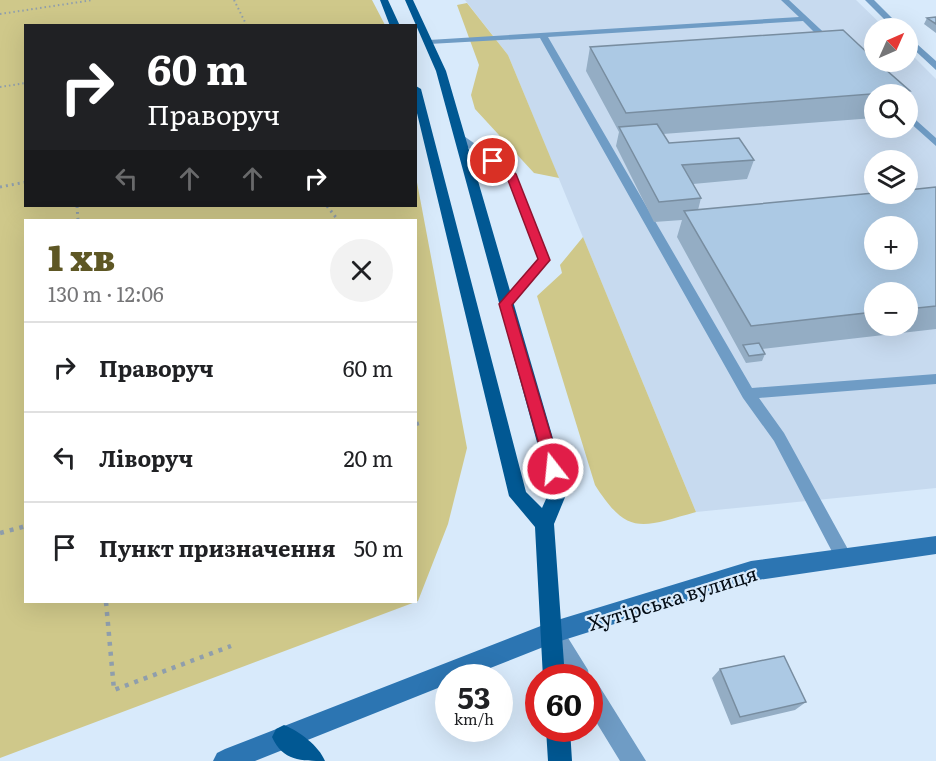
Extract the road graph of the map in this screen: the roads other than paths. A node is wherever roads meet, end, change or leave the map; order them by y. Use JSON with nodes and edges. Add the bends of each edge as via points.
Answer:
{"nodes":[{"id":1,"x":384,"y":0,"type":"edge"},
{"id":2,"x":409,"y":0,"type":"edge"},
{"id":3,"x":785,"y":0,"type":"edge"},
{"id":4,"x":869,"y":0,"type":"edge"},
{"id":5,"x":888,"y":18,"type":"edge"},
{"id":6,"x":805,"y":19,"type":"junction"},
{"id":7,"x":394,"y":24,"type":"edge"},
{"id":8,"x":542,"y":34,"type":"junction"},
{"id":9,"x":429,"y":42,"type":"junction"},
{"id":10,"x":837,"y":49,"type":"edge"},
{"id":11,"x":918,"y":49,"type":"edge"},
{"id":12,"x":936,"y":66,"type":"edge"},
{"id":13,"x":417,"y":93,"type":"edge"},
{"id":14,"x":918,"y":126,"type":"edge"},
{"id":15,"x":458,"y":136,"type":"junction"},
{"id":16,"x":936,"y":143,"type":"edge"},
{"id":17,"x":506,"y":304,"type":"junction"},
{"id":18,"x":936,"y":380,"type":"edge"},
{"id":19,"x":748,"y":394,"type":"junction"},
{"id":20,"x":544,"y":524,"type":"junction"},
{"id":21,"x":936,"y":546,"type":"edge"},
{"id":22,"x":844,"y":558,"type":"junction"},
{"id":23,"x":551,"y":633,"type":"junction"},
{"id":24,"x":553,"y":664,"type":"edge"},
{"id":25,"x":571,"y":664,"type":"edge"},
{"id":26,"x":603,"y":712,"type":"edge"},
{"id":27,"x":284,"y":737,"type":"junction"},
{"id":28,"x":559,"y":742,"type":"edge"},
{"id":29,"x":225,"y":761,"type":"edge"},
{"id":30,"x":313,"y":761,"type":"edge"},
{"id":31,"x":560,"y":761,"type":"edge"},
{"id":32,"x":634,"y":761,"type":"edge"}],
"edges":[{"from":1,"to":7,"type":"main road"},
{"from":2,"to":9,"type":"main road"},
{"from":3,"to":6,"type":"lane"},
{"from":4,"to":5,"type":"street"},
{"from":6,"to":8,"type":"lane"},
{"from":6,"to":10,"type":"lane"},
{"from":8,"to":9,"type":"lane"},
{"from":8,"to":19,"type":"lane"},
{"from":9,"to":15,"type":"main road"},
{"from":11,"to":12,"type":"street"},
{"from":13,"to":20,"type":"main road","via":[[518,496]]},
{"from":14,"to":16,"type":"lane"},
{"from":15,"to":17,"type":"main road"},
{"from":15,"to":17,"type":"lane","via":[[511,174],[544,260]]},
{"from":17,"to":20,"type":"main road","via":[[559,489]]},
{"from":18,"to":19,"type":"lane"},
{"from":19,"to":22,"type":"lane","via":[[779,437]]},
{"from":20,"to":23,"type":"main road"},
{"from":21,"to":22,"type":"main road","name":"Хутірська вулиця"},
{"from":22,"to":23,"type":"main road","name":"Хутірська вулиця","via":[[751,571]]},
{"from":23,"to":24,"type":"main road"},
{"from":23,"to":25,"type":"street"},
{"from":23,"to":27,"type":"main road","name":"Хутірська вулиця"},
{"from":26,"to":32,"type":"street"},
{"from":27,"to":29,"type":"main road","name":"Хутірська вулиця"},
{"from":27,"to":30,"type":"main road"},
{"from":28,"to":31,"type":"main road"}]}
